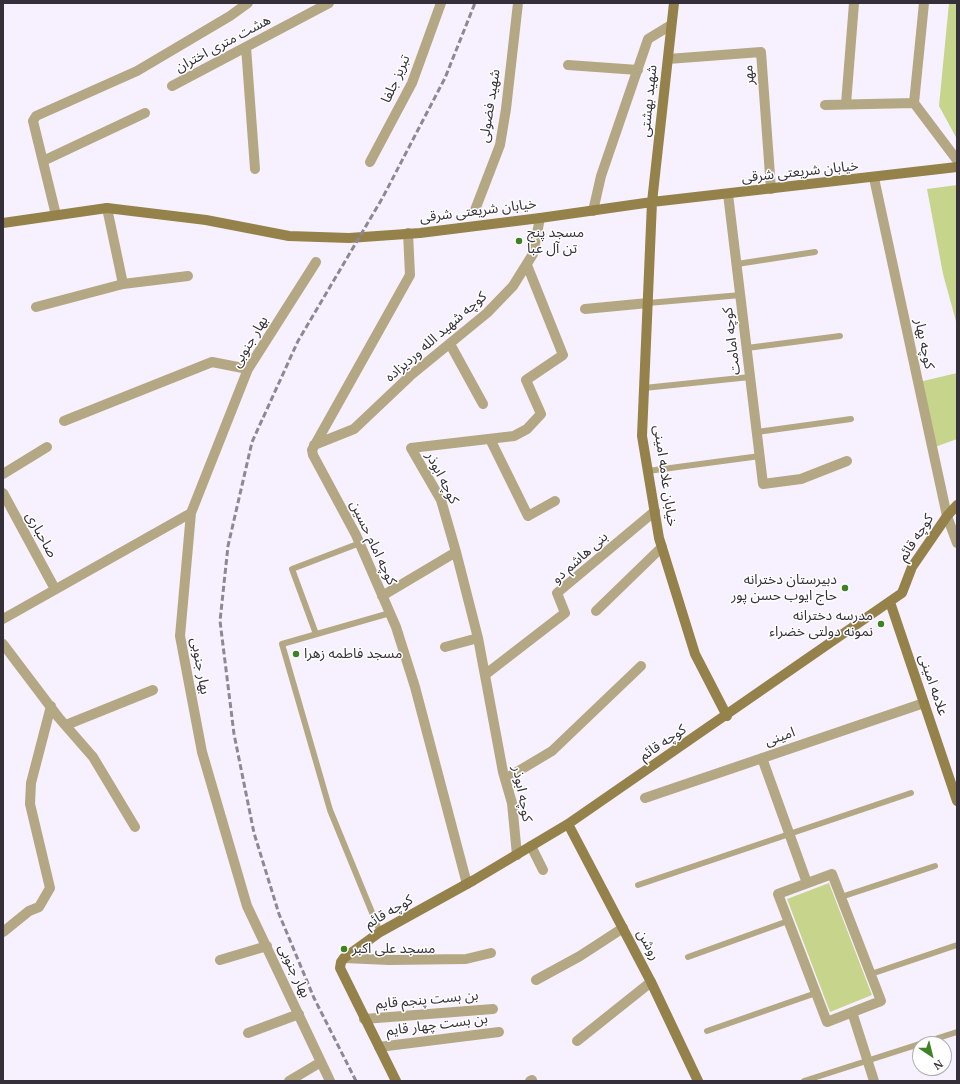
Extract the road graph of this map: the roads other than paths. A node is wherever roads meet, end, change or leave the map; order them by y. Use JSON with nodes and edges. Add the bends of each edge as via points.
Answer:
{"nodes":[{"id":1,"x":248,"y":3,"type":"edge"},
{"id":2,"x":329,"y":3,"type":"edge"},
{"id":3,"x":441,"y":3,"type":"edge"},
{"id":4,"x":518,"y":3,"type":"edge"},
{"id":5,"x":674,"y":3,"type":"edge"},
{"id":6,"x":854,"y":3,"type":"edge"},
{"id":7,"x":924,"y":3,"type":"edge"},
{"id":8,"x":672,"y":25,"type":"junction"},
{"id":9,"x":246,"y":47,"type":"junction"},
{"id":10,"x":668,"y":59,"type":"junction"},
{"id":11,"x":568,"y":65,"type":"dead end"},
{"id":12,"x":638,"y":70,"type":"junction"},
{"id":13,"x":172,"y":86,"type":"dead end"},
{"id":14,"x":914,"y":103,"type":"junction"},
{"id":15,"x":846,"y":104,"type":"junction"},
{"id":16,"x":824,"y":105,"type":"dead end"},
{"id":17,"x":144,"y":113,"type":"dead end"},
{"id":18,"x":957,"y":160,"type":"edge"},
{"id":19,"x":43,"y":161,"type":"junction"},
{"id":20,"x":370,"y":162,"type":"dead end"},
{"id":21,"x":957,"y":167,"type":"edge"},
{"id":22,"x":255,"y":169,"type":"dead end"},
{"id":23,"x":874,"y":178,"type":"junction"},
{"id":24,"x":771,"y":189,"type":"junction"},
{"id":25,"x":728,"y":194,"type":"junction"},
{"id":26,"x":652,"y":202,"type":"junction"},
{"id":27,"x":107,"y":208,"type":"junction"},
{"id":28,"x":475,"y":210,"type":"dead end"},
{"id":29,"x":593,"y":211,"type":"junction"},
{"id":30,"x":56,"y":215,"type":"junction"},
{"id":31,"x":540,"y":218,"type":"junction"},
{"id":32,"x":3,"y":223,"type":"edge"},
{"id":33,"x":408,"y":233,"type":"junction"},
{"id":34,"x":816,"y":252,"type":"dead end"},
{"id":35,"x":316,"y":262,"type":"dead end"},
{"id":36,"x":737,"y":264,"type":"junction"},
{"id":37,"x":527,"y":265,"type":"junction"},
{"id":38,"x":188,"y":276,"type":"dead end"},
{"id":39,"x":123,"y":284,"type":"junction"},
{"id":40,"x":741,"y":295,"type":"junction"},
{"id":41,"x":648,"y":303,"type":"junction"},
{"id":42,"x":36,"y":307,"type":"dead end"},
{"id":43,"x":585,"y":309,"type":"dead end"},
{"id":44,"x":840,"y":336,"type":"dead end"},
{"id":45,"x":450,"y":344,"type":"junction"},
{"id":46,"x":747,"y":348,"type":"junction"},
{"id":47,"x":248,"y":369,"type":"junction"},
{"id":48,"x":750,"y":377,"type":"junction"},
{"id":49,"x":644,"y":388,"type":"junction"},
{"id":50,"x":483,"y":404,"type":"dead end"},
{"id":51,"x":852,"y":419,"type":"dead end"},
{"id":52,"x":64,"y":421,"type":"dead end"},
{"id":53,"x":757,"y":432,"type":"junction"},
{"id":54,"x":490,"y":439,"type":"junction"},
{"id":55,"x":314,"y":445,"type":"junction"},
{"id":56,"x":47,"y":447,"type":"dead end"},
{"id":57,"x":760,"y":456,"type":"junction"},
{"id":58,"x":848,"y":461,"type":"dead end"},
{"id":59,"x":648,"y":471,"type":"junction"},
{"id":60,"x":3,"y":474,"type":"edge"},
{"id":61,"x":3,"y":493,"type":"edge"},
{"id":62,"x":555,"y":501,"type":"dead end"},
{"id":63,"x":957,"y":505,"type":"edge"},
{"id":64,"x":655,"y":511,"type":"junction"},
{"id":65,"x":191,"y":513,"type":"junction"},
{"id":66,"x":947,"y":516,"type":"junction"},
{"id":67,"x":957,"y":542,"type":"edge"},
{"id":68,"x":360,"y":543,"type":"junction"},
{"id":69,"x":662,"y":547,"type":"junction"},
{"id":70,"x":456,"y":552,"type":"junction"},
{"id":71,"x":55,"y":589,"type":"junction"},
{"id":72,"x":382,"y":596,"type":"junction"},
{"id":73,"x":890,"y":602,"type":"junction"},
{"id":74,"x":596,"y":611,"type":"dead end"},
{"id":75,"x":390,"y":612,"type":"junction"},
{"id":76,"x":3,"y":619,"type":"edge"},
{"id":77,"x":316,"y":634,"type":"junction"},
{"id":78,"x":478,"y":638,"type":"junction"},
{"id":79,"x":3,"y":644,"type":"edge"},
{"id":80,"x":445,"y":647,"type":"dead end"},
{"id":81,"x":641,"y":666,"type":"dead end"},
{"id":82,"x":486,"y":674,"type":"junction"},
{"id":83,"x":153,"y":690,"type":"dead end"},
{"id":84,"x":924,"y":703,"type":"junction"},
{"id":85,"x":51,"y":706,"type":"junction"},
{"id":86,"x":727,"y":716,"type":"junction"},
{"id":87,"x":66,"y":726,"type":"junction"},
{"id":88,"x":762,"y":758,"type":"junction"},
{"id":89,"x":505,"y":779,"type":"junction"},
{"id":90,"x":910,"y":793,"type":"dead end"},
{"id":91,"x":645,"y":798,"type":"dead end"},
{"id":92,"x":957,"y":801,"type":"edge"},
{"id":93,"x":568,"y":824,"type":"junction"},
{"id":94,"x":135,"y":827,"type":"dead end"},
{"id":95,"x":790,"y":834,"type":"junction"},
{"id":96,"x":531,"y":846,"type":"junction"},
{"id":97,"x":517,"y":855,"type":"junction"},
{"id":98,"x":935,"y":866,"type":"dead end"},
{"id":99,"x":543,"y":870,"type":"dead end"},
{"id":100,"x":467,"y":884,"type":"junction"},
{"id":101,"x":807,"y":884,"type":"junction"},
{"id":102,"x":638,"y":885,"type":"dead end"},
{"id":103,"x":841,"y":897,"type":"junction"},
{"id":104,"x":788,"y":921,"type":"junction"},
{"id":105,"x":623,"y":928,"type":"junction"},
{"id":106,"x":3,"y":932,"type":"edge"},
{"id":107,"x":380,"y":932,"type":"junction"},
{"id":108,"x":957,"y":945,"type":"edge"},
{"id":109,"x":266,"y":946,"type":"junction"},
{"id":110,"x":491,"y":953,"type":"dead end"},
{"id":111,"x":688,"y":957,"type":"dead end"},
{"id":112,"x":344,"y":958,"type":"junction"},
{"id":113,"x":220,"y":960,"type":"dead end"},
{"id":114,"x":871,"y":974,"type":"junction"},
{"id":115,"x":536,"y":980,"type":"dead end"},
{"id":116,"x":651,"y":982,"type":"junction"},
{"id":117,"x":816,"y":993,"type":"junction"},
{"id":118,"x":493,"y":1008,"type":"dead end"},
{"id":119,"x":852,"y":1012,"type":"junction"},
{"id":120,"x":299,"y":1014,"type":"junction"},
{"id":121,"x":364,"y":1019,"type":"junction"},
{"id":122,"x":707,"y":1031,"type":"dead end"},
{"id":123,"x":499,"y":1032,"type":"dead end"},
{"id":124,"x":957,"y":1032,"type":"edge"},
{"id":125,"x":248,"y":1033,"type":"dead end"},
{"id":126,"x":577,"y":1041,"type":"dead end"},
{"id":127,"x":379,"y":1047,"type":"junction"},
{"id":128,"x":867,"y":1060,"type":"junction"},
{"id":129,"x":321,"y":1062,"type":"junction"},
{"id":130,"x":289,"y":1081,"type":"edge"},
{"id":131,"x":330,"y":1081,"type":"edge"},
{"id":132,"x":396,"y":1081,"type":"edge"},
{"id":133,"x":698,"y":1081,"type":"edge"},
{"id":134,"x":804,"y":1081,"type":"edge"},
{"id":135,"x":874,"y":1081,"type":"edge"}],
"edges":[{"from":1,"to":19,"type":"street","via":[[137,71],[36,116],[33,121]]},
{"from":2,"to":9,"type":"street","name":"هشت متری اختران"},
{"from":3,"to":20,"type":"street","name":"تبریز جلفا","via":[[412,83]]},
{"from":4,"to":28,"type":"street","name":"شهید فضولی","via":[[500,145]]},
{"from":5,"to":8,"type":"street","name":"شهید بهشتی"},
{"from":6,"to":15,"type":"street"},
{"from":7,"to":14,"type":"street"},
{"from":8,"to":10,"type":"street","name":"شهید بهشتی"},
{"from":8,"to":12,"type":"street","via":[[648,39]]},
{"from":9,"to":13,"type":"street","name":"هشت متری اختران"},
{"from":9,"to":22,"type":"street"},
{"from":10,"to":24,"type":"street","name":"مهر","via":[[761,52]]},
{"from":10,"to":26,"type":"street","name":"شهید بهشتی"},
{"from":11,"to":12,"type":"street"},
{"from":12,"to":29,"type":"street","via":[[601,176]]},
{"from":14,"to":15,"type":"street"},
{"from":14,"to":18,"type":"street"},
{"from":15,"to":16,"type":"street"},
{"from":17,"to":19,"type":"street"},
{"from":19,"to":30,"type":"street"},
{"from":21,"to":23,"type":"street","name":"خیابان شریعتی شرقی"},
{"from":23,"to":24,"type":"street","name":"خیابان شریعتی شرقی"},
{"from":23,"to":66,"type":"street","name":"کوچه بهار"},
{"from":24,"to":25,"type":"street","name":"خیابان شریعتی شرقی"},
{"from":25,"to":26,"type":"street","name":"خیابان شریعتی شرقی"},
{"from":25,"to":36,"type":"street","name":"کوچه امامت"},
{"from":26,"to":29,"type":"street","name":"خیابان شریعتی شرقی"},
{"from":26,"to":41,"type":"street","name":"خیابان علامه امینی"},
{"from":27,"to":30,"type":"street","name":"خیابان شریعتی شرقی"},
{"from":27,"to":33,"type":"street","name":"خیابان شریعتی شرقی","via":[[206,220],[289,236],[349,238]]},
{"from":27,"to":39,"type":"street"},
{"from":29,"to":31,"type":"street","name":"خیابان شریعتی شرقی"},
{"from":30,"to":32,"type":"street","name":"خیابان شریعتی شرقی"},
{"from":31,"to":33,"type":"street","name":"خیابان شریعتی شرقی"},
{"from":31,"to":37,"type":"street","name":"کوچه شهید الله وردیزاده","via":[[533,254]]},
{"from":33,"to":55,"type":"street","via":[[410,275]]},
{"from":34,"to":36,"type":"lane"},
{"from":35,"to":47,"type":"street","name":"بهار جنوبی"},
{"from":36,"to":40,"type":"street","name":"کوچه امامت"},
{"from":37,"to":45,"type":"street","name":"کوچه شهید الله وردیزاده","via":[[513,286],[487,313]]},
{"from":37,"to":54,"type":"street","name":"کوچه ابوذر","via":[[563,355],[526,380],[541,414],[527,429],[514,436]]},
{"from":38,"to":39,"type":"street"},
{"from":39,"to":42,"type":"street"},
{"from":40,"to":41,"type":"lane"},
{"from":40,"to":46,"type":"street","name":"کوچه امامت"},
{"from":41,"to":43,"type":"street"},
{"from":41,"to":49,"type":"street","name":"خیابان علامه امینی"},
{"from":44,"to":46,"type":"lane"},
{"from":45,"to":50,"type":"street"},
{"from":45,"to":55,"type":"street","name":"کوچه شهید الله وردیزاده","via":[[410,376],[354,429]]},
{"from":46,"to":48,"type":"street","name":"کوچه امامت"},
{"from":47,"to":52,"type":"street","via":[[212,362]]},
{"from":47,"to":65,"type":"street","name":"بهار جنوبی"},
{"from":48,"to":49,"type":"lane"},
{"from":48,"to":53,"type":"street","name":"کوچه امامت"},
{"from":49,"to":59,"type":"street","name":"خیابان علامه امینی","via":[[642,436]]},
{"from":51,"to":53,"type":"lane"},
{"from":53,"to":57,"type":"street","name":"کوچه امامت"},
{"from":54,"to":62,"type":"street","via":[[528,516]]},
{"from":54,"to":70,"type":"street","name":"کوچه ابوذر","via":[[411,448],[441,500]]},
{"from":55,"to":68,"type":"street","name":"کوچه امام حسین","via":[[313,455]]},
{"from":56,"to":60,"type":"street"},
{"from":57,"to":58,"type":"street","name":"کوچه امامت","via":[[763,484],[801,479]]},
{"from":57,"to":59,"type":"lane"},
{"from":59,"to":64,"type":"street","name":"خیابان علامه امینی"},
{"from":61,"to":71,"type":"street","name":"صاحباری"},
{"from":63,"to":66,"type":"street","name":"کوچه قائم"},
{"from":64,"to":69,"type":"street","name":"خیابان علامه امینی"},
{"from":64,"to":82,"type":"street","name":"بنی هاشم دو","via":[[558,593],[565,613]]},
{"from":65,"to":71,"type":"street"},
{"from":65,"to":109,"type":"street","name":"بهار جنوبی","via":[[180,636],[202,752],[248,906]]},
{"from":66,"to":67,"type":"street","name":"کوچه بهار"},
{"from":66,"to":73,"type":"street","name":"کوچه قائم","via":[[912,567],[902,593]]},
{"from":68,"to":72,"type":"street","name":"کوچه امام حسین"},
{"from":68,"to":77,"type":"lane","via":[[292,569]]},
{"from":69,"to":74,"type":"street"},
{"from":69,"to":86,"type":"street","name":"خیابان علامه امینی","via":[[695,654]]},
{"from":70,"to":72,"type":"street"},
{"from":70,"to":78,"type":"street","name":"کوچه ابوذر"},
{"from":71,"to":76,"type":"street"},
{"from":72,"to":75,"type":"street","name":"کوچه امام حسین"},
{"from":73,"to":84,"type":"street","name":"علامه امینی"},
{"from":73,"to":86,"type":"street","name":"کوچه قائم"},
{"from":75,"to":77,"type":"lane"},
{"from":75,"to":100,"type":"street","name":"کوچه امام حسین","via":[[415,687]]},
{"from":77,"to":107,"type":"lane","via":[[282,644],[330,810]]},
{"from":78,"to":80,"type":"street"},
{"from":78,"to":82,"type":"street","name":"کوچه ابوذر"},
{"from":79,"to":85,"type":"street"},
{"from":81,"to":89,"type":"street","via":[[552,751]]},
{"from":82,"to":89,"type":"street","name":"کوچه ابوذر"},
{"from":83,"to":87,"type":"street"},
{"from":84,"to":88,"type":"street","name":"امینی"},
{"from":84,"to":92,"type":"street","name":"علامه امینی"},
{"from":85,"to":87,"type":"street"},
{"from":85,"to":106,"type":"street","via":[[30,783],[30,804],[50,888],[39,907],[29,911]]},
{"from":86,"to":93,"type":"street","name":"کوچه قائم"},
{"from":87,"to":94,"type":"street","via":[[93,757]]},
{"from":88,"to":91,"type":"street","name":"امینی"},
{"from":88,"to":95,"type":"street"},
{"from":89,"to":97,"type":"street","name":"کوچه ابوذر","via":[[512,803]]},
{"from":90,"to":95,"type":"lane"},
{"from":93,"to":96,"type":"street","name":"کوچه قائم"},
{"from":93,"to":105,"type":"street","name":"روشن"},
{"from":95,"to":101,"type":"street"},
{"from":95,"to":102,"type":"lane"},
{"from":96,"to":97,"type":"street","name":"کوچه قائم"},
{"from":96,"to":99,"type":"street"},
{"from":97,"to":100,"type":"street","name":"کوچه قائم"},
{"from":98,"to":103,"type":"lane"},
{"from":100,"to":107,"type":"street","name":"کوچه قائم"},
{"from":101,"to":103,"type":"street","via":[[832,874]]},
{"from":101,"to":104,"type":"street","via":[[778,894]]},
{"from":103,"to":114,"type":"street"},
{"from":104,"to":111,"type":"lane"},
{"from":104,"to":117,"type":"street"},
{"from":105,"to":115,"type":"street"},
{"from":105,"to":116,"type":"street","name":"روشن"},
{"from":107,"to":112,"type":"street","name":"کوچه قائم"},
{"from":108,"to":114,"type":"lane"},
{"from":109,"to":113,"type":"street"},
{"from":109,"to":120,"type":"street","name":"بهار جنوبی"},
{"from":110,"to":112,"type":"street","via":[[466,959]]},
{"from":112,"to":121,"type":"street","via":[[340,962],[340,968]]},
{"from":114,"to":119,"type":"street","via":[[881,1001]]},
{"from":116,"to":126,"type":"street"},
{"from":116,"to":133,"type":"street","name":"روشن"},
{"from":117,"to":119,"type":"street","via":[[827,1022]]},
{"from":117,"to":122,"type":"lane"},
{"from":118,"to":121,"type":"street","name":"بن بست پنجم قایم"},
{"from":119,"to":128,"type":"street"},
{"from":120,"to":125,"type":"street"},
{"from":120,"to":129,"type":"street","name":"بهار جنوبی"},
{"from":121,"to":127,"type":"street"},
{"from":123,"to":127,"type":"street","name":"بن بست چهار قایم"},
{"from":124,"to":128,"type":"lane"},
{"from":127,"to":132,"type":"street"},
{"from":128,"to":134,"type":"lane"},
{"from":128,"to":135,"type":"street"},
{"from":129,"to":130,"type":"street"},
{"from":129,"to":131,"type":"street","name":"بهار جنوبی"}]}
